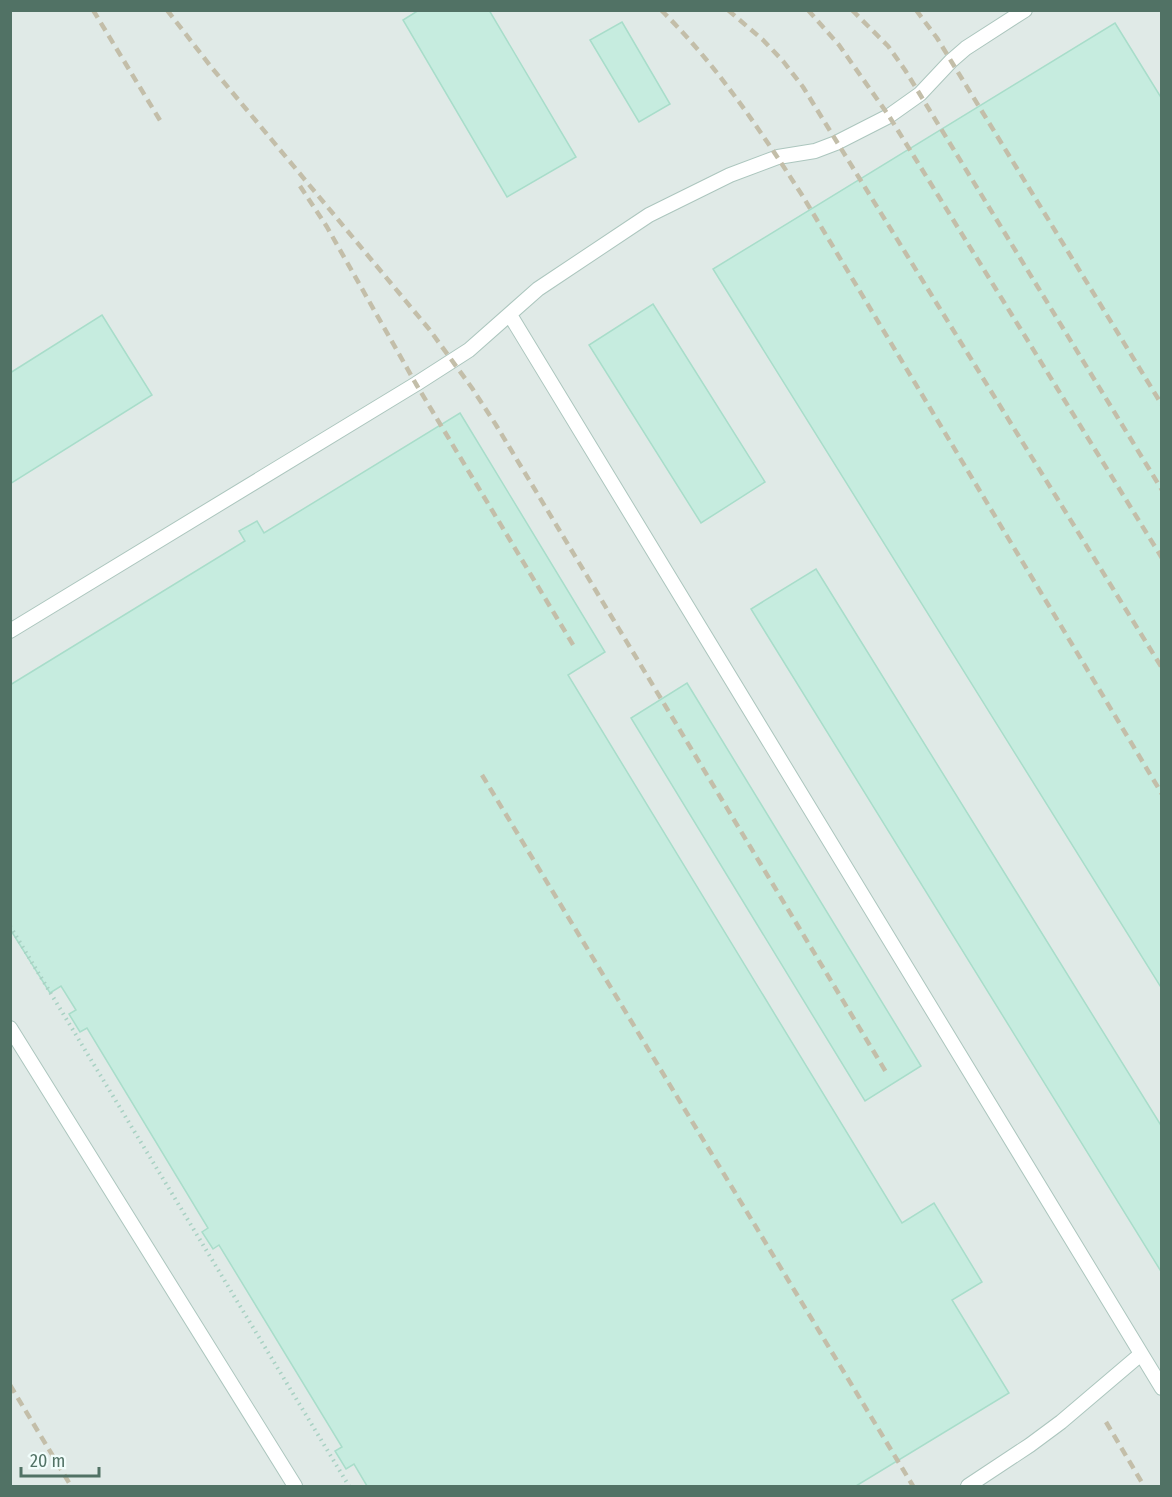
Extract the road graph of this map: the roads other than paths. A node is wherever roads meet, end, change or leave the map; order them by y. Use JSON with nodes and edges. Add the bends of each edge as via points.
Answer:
{"nodes":[{"id":1,"x":1025,"y":10,"type":"edge"},
{"id":2,"x":510,"y":315,"type":"junction"},
{"id":3,"x":10,"y":631,"type":"edge"},
{"id":4,"x":10,"y":1028,"type":"edge"},
{"id":5,"x":1141,"y":1354,"type":"junction"},
{"id":6,"x":1161,"y":1388,"type":"edge"},
{"id":7,"x":295,"y":1486,"type":"edge"},
{"id":8,"x":968,"y":1486,"type":"edge"}],
"edges":[{"from":1,"to":2,"type":"lane","via":[[966,48],[920,94],[890,116],[815,151],[778,157],[738,172],[649,215],[538,289]]},
{"from":2,"to":3,"type":"lane","via":[[469,350],[416,384]]},
{"from":2,"to":5,"type":"lane"},
{"from":4,"to":7,"type":"lane"},
{"from":5,"to":6,"type":"lane"},
{"from":5,"to":8,"type":"lane","via":[[1061,1422]]}]}
